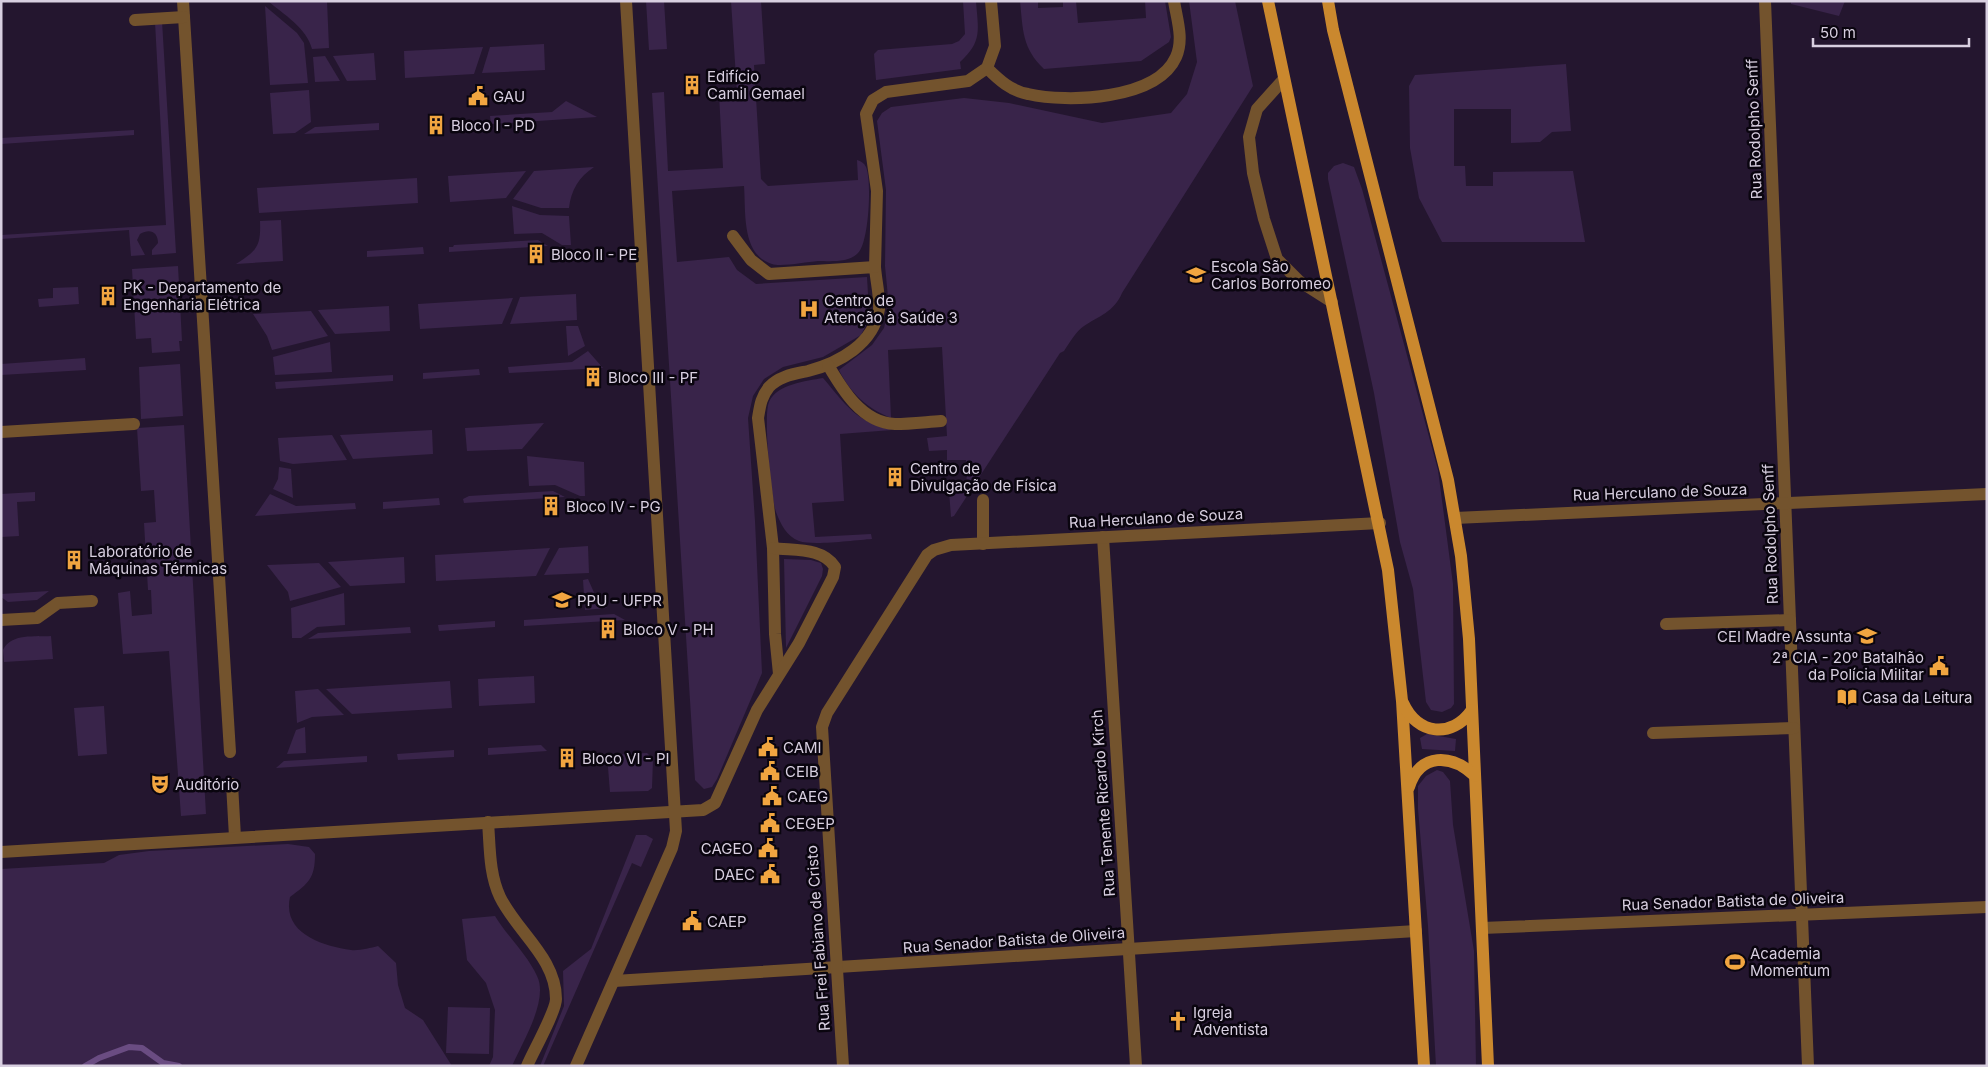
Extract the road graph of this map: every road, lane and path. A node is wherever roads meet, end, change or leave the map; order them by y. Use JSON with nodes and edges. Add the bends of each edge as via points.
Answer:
{"nodes":[{"id":1,"x":183,"y":1,"type":"edge"},
{"id":2,"x":626,"y":1,"type":"edge"},
{"id":3,"x":991,"y":1,"type":"edge"},
{"id":4,"x":1174,"y":1,"type":"edge"},
{"id":5,"x":1268,"y":1,"type":"edge"},
{"id":6,"x":1328,"y":1,"type":"edge"},
{"id":7,"x":1765,"y":1,"type":"edge"},
{"id":8,"x":184,"y":16,"type":"junction"},
{"id":9,"x":135,"y":20,"type":"dead end"},
{"id":10,"x":987,"y":68,"type":"junction"},
{"id":11,"x":1284,"y":79,"type":"junction"},
{"id":12,"x":733,"y":236,"type":"dead end"},
{"id":13,"x":875,"y":267,"type":"junction"},
{"id":14,"x":1332,"y":302,"type":"junction"},
{"id":15,"x":828,"y":365,"type":"junction"},
{"id":16,"x":941,"y":421,"type":"dead end"},
{"id":17,"x":134,"y":424,"type":"dead end"},
{"id":18,"x":1,"y":432,"type":"edge"},
{"id":19,"x":1987,"y":494,"type":"edge"},
{"id":20,"x":983,"y":500,"type":"dead end"},
{"id":21,"x":1786,"y":503,"type":"junction"},
{"id":22,"x":1455,"y":518,"type":"junction"},
{"id":23,"x":1380,"y":523,"type":"junction"},
{"id":24,"x":1103,"y":537,"type":"junction"},
{"id":25,"x":983,"y":544,"type":"junction"},
{"id":26,"x":773,"y":548,"type":"junction"},
{"id":27,"x":92,"y":601,"type":"dead end"},
{"id":28,"x":1,"y":620,"type":"edge"},
{"id":29,"x":1790,"y":620,"type":"junction"},
{"id":30,"x":1666,"y":624,"type":"dead end"},
{"id":31,"x":780,"y":674,"type":"junction"},
{"id":32,"x":1402,"y":701,"type":"junction"},
{"id":33,"x":1472,"y":710,"type":"junction"},
{"id":34,"x":824,"y":719,"type":"joint"},
{"id":35,"x":1794,"y":728,"type":"junction"},
{"id":36,"x":1653,"y":733,"type":"dead end"},
{"id":37,"x":230,"y":752,"type":"dead end"},
{"id":38,"x":1475,"y":776,"type":"junction"},
{"id":39,"x":232,"y":784,"type":"dead end"},
{"id":40,"x":1408,"y":790,"type":"junction"},
{"id":41,"x":675,"y":812,"type":"junction"},
{"id":42,"x":488,"y":822,"type":"junction"},
{"id":43,"x":235,"y":837,"type":"junction"},
{"id":44,"x":1,"y":852,"type":"edge"},
{"id":45,"x":1987,"y":907,"type":"edge"},
{"id":46,"x":1802,"y":915,"type":"junction"},
{"id":47,"x":1482,"y":928,"type":"junction"},
{"id":48,"x":1416,"y":931,"type":"junction"},
{"id":49,"x":1129,"y":949,"type":"junction"},
{"id":50,"x":836,"y":967,"type":"junction"},
{"id":51,"x":614,"y":981,"type":"junction"},
{"id":52,"x":527,"y":1066,"type":"edge"},
{"id":53,"x":576,"y":1066,"type":"edge"},
{"id":54,"x":843,"y":1066,"type":"edge"},
{"id":55,"x":1136,"y":1066,"type":"edge"},
{"id":56,"x":1424,"y":1066,"type":"edge"},
{"id":57,"x":1488,"y":1066,"type":"edge"},
{"id":58,"x":1808,"y":1066,"type":"edge"}],
"edges":[{"from":1,"to":8,"type":"street"},
{"from":2,"to":41,"type":"street"},
{"from":3,"to":10,"type":"street","via":[[995,46]]},
{"from":4,"to":10,"type":"street","via":[[1180,39],[1175,59],[1158,79],[1134,90],[1072,99],[1027,94],[1002,83]]},
{"from":5,"to":11,"type":"main road"},
{"from":6,"to":22,"type":"main road"},
{"from":7,"to":21,"type":"street","name":"Rua Rodolpho Senff"},
{"from":8,"to":9,"type":"street"},
{"from":8,"to":37,"type":"street"},
{"from":10,"to":13,"type":"street","via":[[968,81],[886,92],[873,100],[866,114],[877,191]]},
{"from":11,"to":14,"type":"main road"},
{"from":11,"to":14,"type":"street","via":[[1257,109],[1249,137],[1252,173],[1277,259],[1299,282]]},
{"from":12,"to":13,"type":"street","via":[[751,260],[769,274]]},
{"from":13,"to":15,"type":"street","via":[[879,308],[875,327],[866,339]]},
{"from":14,"to":23,"type":"main road"},
{"from":15,"to":16,"type":"street","via":[[852,401],[880,421],[893,424]]},
{"from":15,"to":26,"type":"street","via":[[786,376],[771,385],[761,398],[758,418]]},
{"from":17,"to":18,"type":"street"},
{"from":19,"to":21,"type":"street","name":"Rua Herculano de Souza"},
{"from":20,"to":25,"type":"street"},
{"from":21,"to":22,"type":"street","name":"Rua Herculano de Souza"},
{"from":21,"to":29,"type":"street","name":"Rua Rodolpho Senff"},
{"from":22,"to":33,"type":"main road","via":[[1466,602]]},
{"from":23,"to":24,"type":"street","name":"Rua Herculano de Souza"},
{"from":23,"to":32,"type":"main road"},
{"from":24,"to":25,"type":"street","name":"Rua Herculano de Souza"},
{"from":24,"to":49,"type":"street","name":"Rua Tenente Ricardo Kirch"},
{"from":25,"to":34,"type":"street","name":"Rua Herculano de Souza","via":[[951,545],[934,550],[922,562]]},
{"from":26,"to":31,"type":"street","via":[[775,634]]},
{"from":26,"to":31,"type":"street","via":[[815,552],[829,557],[835,566],[833,577]]},
{"from":27,"to":28,"type":"street","via":[[58,603],[36,618]]},
{"from":29,"to":30,"type":"street"},
{"from":29,"to":35,"type":"street","name":"Rua Rodolpho Senff"},
{"from":31,"to":41,"type":"street","via":[[757,710],[715,803],[703,810]]},
{"from":32,"to":33,"type":"main road","via":[[1416,722],[1440,730],[1465,721]]},
{"from":32,"to":40,"type":"main road"},
{"from":33,"to":38,"type":"main road"},
{"from":34,"to":50,"type":"street","name":"Rua Frei Fabiano de Cristo","via":[[822,738]]},
{"from":35,"to":36,"type":"street"},
{"from":35,"to":46,"type":"street","name":"Rua Rodolpho Senff"},
{"from":38,"to":40,"type":"main road","via":[[1450,760],[1436,760],[1422,766],[1412,776]]},
{"from":38,"to":47,"type":"main road"},
{"from":39,"to":43,"type":"street"},
{"from":40,"to":48,"type":"main road"},
{"from":41,"to":42,"type":"street"},
{"from":41,"to":51,"type":"street","via":[[676,831],[672,848]]},
{"from":42,"to":43,"type":"street"},
{"from":42,"to":52,"type":"street","via":[[492,868],[499,895],[548,965],[554,982],[556,1002]]},
{"from":43,"to":44,"type":"street"},
{"from":45,"to":46,"type":"street","name":"Rua Senador Batista de Oliveira"},
{"from":46,"to":47,"type":"street","name":"Rua Senador Batista de Oliveira"},
{"from":46,"to":58,"type":"street","name":"Rua Rodolpho Senff"},
{"from":47,"to":57,"type":"main road"},
{"from":48,"to":49,"type":"street","name":"Rua Senador Batista de Oliveira"},
{"from":48,"to":56,"type":"main road"},
{"from":49,"to":50,"type":"street","name":"Rua Senador Batista de Oliveira"},
{"from":49,"to":55,"type":"street","name":"Rua Tenente Ricardo Kirch"},
{"from":50,"to":51,"type":"street","name":"Rua Senador Batista de Oliveira"},
{"from":50,"to":54,"type":"street","name":"Rua Frei Fabiano de Cristo"},
{"from":51,"to":53,"type":"street"}]}
